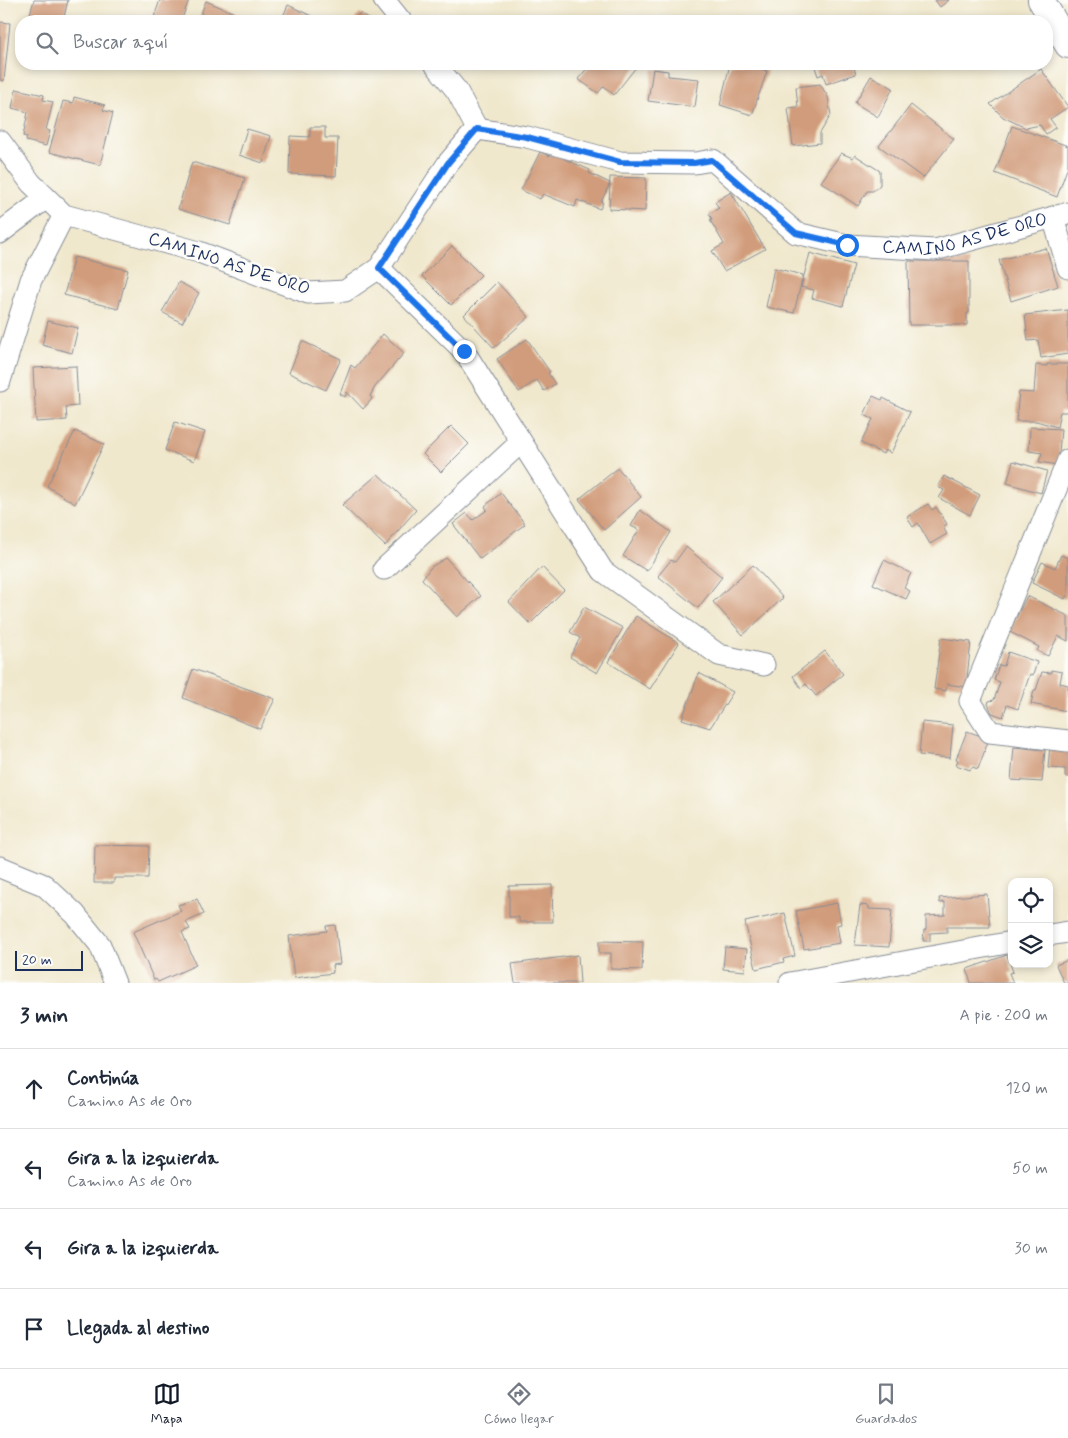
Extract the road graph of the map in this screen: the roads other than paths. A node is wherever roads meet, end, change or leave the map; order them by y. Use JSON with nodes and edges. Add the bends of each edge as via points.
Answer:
{"nodes":[{"id":1,"x":384,"y":0,"type":"edge"},
{"id":2,"x":1041,"y":0,"type":"edge"},
{"id":3,"x":396,"y":15,"type":"edge"},
{"id":4,"x":1064,"y":28,"type":"edge"},
{"id":5,"x":440,"y":70,"type":"edge"},
{"id":6,"x":477,"y":129,"type":"junction"},
{"id":7,"x":0,"y":141,"type":"edge"},
{"id":8,"x":46,"y":198,"type":"junction"},
{"id":9,"x":1060,"y":215,"type":"edge"},
{"id":10,"x":64,"y":216,"type":"junction"},
{"id":11,"x":0,"y":233,"type":"edge"},
{"id":12,"x":379,"y":268,"type":"junction"},
{"id":13,"x":1068,"y":268,"type":"edge"},
{"id":14,"x":0,"y":381,"type":"edge"},
{"id":15,"x":521,"y":442,"type":"junction"},
{"id":16,"x":1068,"y":460,"type":"edge"},
{"id":17,"x":384,"y":569,"type":"dead end"},
{"id":18,"x":764,"y":665,"type":"dead end"},
{"id":19,"x":1068,"y":742,"type":"edge"},
{"id":20,"x":0,"y":867,"type":"edge"},
{"id":21,"x":1068,"y":932,"type":"edge"},
{"id":22,"x":1053,"y":934,"type":"edge"},
{"id":23,"x":1008,"y":943,"type":"edge"},
{"id":24,"x":116,"y":983,"type":"edge"},
{"id":25,"x":790,"y":983,"type":"edge"}],
"edges":[{"from":1,"to":3,"type":"street"},
{"from":2,"to":4,"type":"street"},
{"from":5,"to":6,"type":"street","via":[[457,91]]},
{"from":6,"to":9,"type":"street","name":"CAMINO AS DE ORO","via":[[527,137],[620,162],[694,163],[712,160],[796,233],[847,245],[935,250]]},
{"from":6,"to":12,"type":"street","name":"CAMINO AS DE ORO","via":[[448,163]]},
{"from":7,"to":8,"type":"street"},
{"from":8,"to":10,"type":"street"},
{"from":8,"to":11,"type":"street"},
{"from":9,"to":13,"type":"street"},
{"from":10,"to":12,"type":"street","name":"CAMINO AS DE ORO","via":[[199,252],[308,293],[346,291]]},
{"from":10,"to":14,"type":"street","via":[[31,280]]},
{"from":12,"to":15,"type":"street","via":[[464,351]]},
{"from":15,"to":17,"type":"street"},
{"from":15,"to":18,"type":"street","via":[[602,571],[719,655]]},
{"from":16,"to":19,"type":"street","via":[[970,701],[990,732]]},
{"from":20,"to":24,"type":"street","via":[[44,885],[75,914],[100,945]]},
{"from":21,"to":22,"type":"street"},
{"from":23,"to":25,"type":"street"}]}
